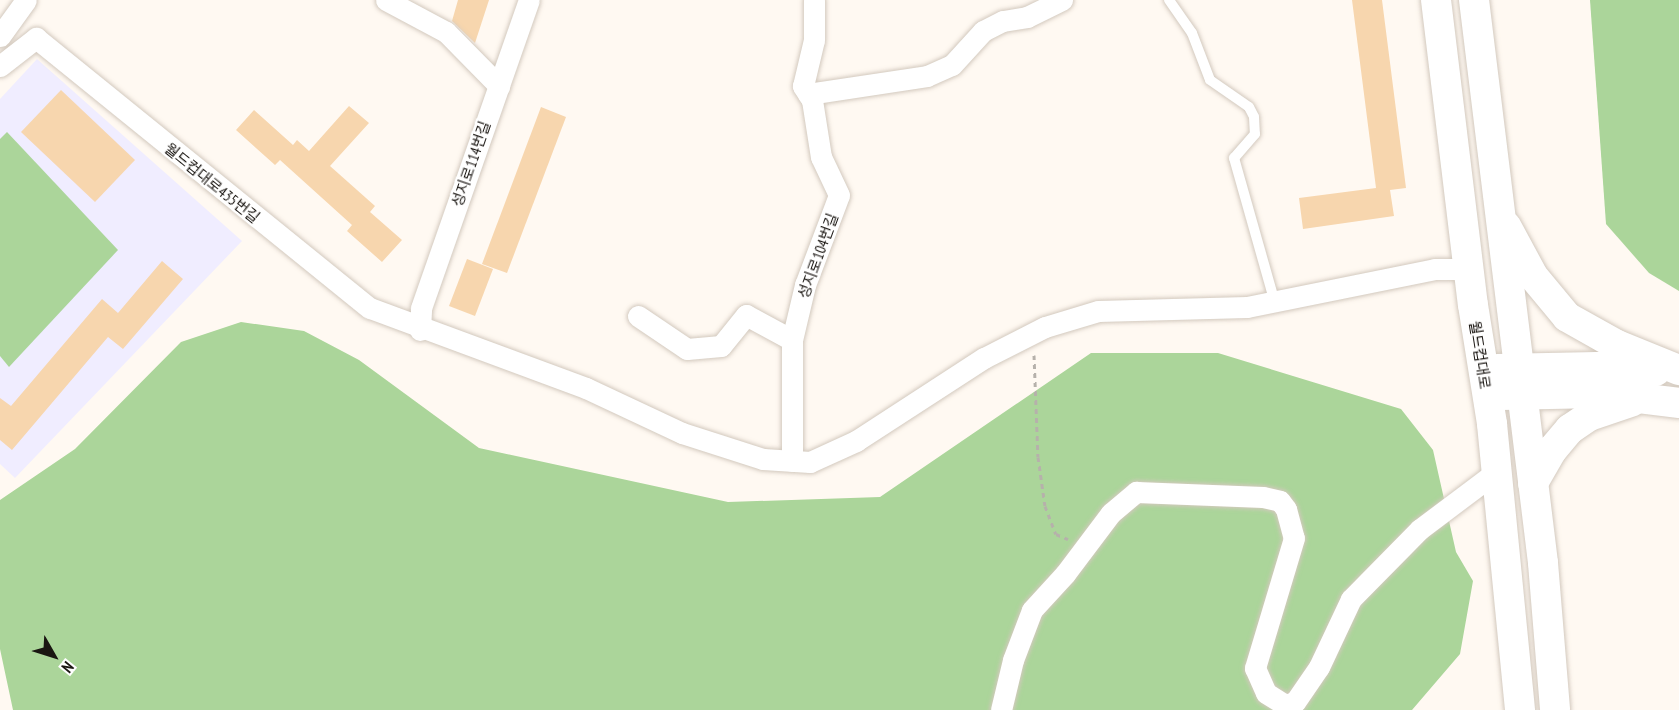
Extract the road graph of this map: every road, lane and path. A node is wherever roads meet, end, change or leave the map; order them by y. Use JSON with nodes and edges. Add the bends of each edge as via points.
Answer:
{"nodes":[{"id":1,"x":26,"y":0,"type":"edge"},
{"id":2,"x":386,"y":0,"type":"edge"},
{"id":3,"x":529,"y":0,"type":"edge"},
{"id":4,"x":814,"y":0,"type":"edge"},
{"id":5,"x":1062,"y":0,"type":"edge"},
{"id":6,"x":1169,"y":0,"type":"edge"},
{"id":7,"x":1436,"y":0,"type":"edge"},
{"id":8,"x":1474,"y":0,"type":"edge"},
{"id":9,"x":1022,"y":9,"type":"edge"},
{"id":10,"x":3,"y":51,"type":"edge"},
{"id":11,"x":499,"y":86,"type":"junction"},
{"id":12,"x":808,"y":94,"type":"junction"},
{"id":13,"x":1498,"y":213,"type":"junction"},
{"id":14,"x":1468,"y":269,"type":"junction"},
{"id":15,"x":1275,"y":303,"type":"junction"},
{"id":16,"x":638,"y":316,"type":"dead end"},
{"id":17,"x":1045,"y":327,"type":"junction"},
{"id":18,"x":420,"y":330,"type":"junction"},
{"id":19,"x":792,"y":340,"type":"junction"},
{"id":20,"x":1679,"y":370,"type":"edge"},
{"id":21,"x":1679,"y":375,"type":"edge"},
{"id":22,"x":1519,"y":381,"type":"junction"},
{"id":23,"x":1485,"y":383,"type":"junction"},
{"id":24,"x":1646,"y":398,"type":"junction"},
{"id":25,"x":1679,"y":403,"type":"edge"},
{"id":26,"x":792,"y":461,"type":"junction"},
{"id":27,"x":1496,"y":472,"type":"junction"},
{"id":28,"x":1533,"y":483,"type":"junction"},
{"id":29,"x":1086,"y":547,"type":"junction"},
{"id":30,"x":1001,"y":710,"type":"edge"},
{"id":31,"x":1520,"y":710,"type":"edge"},
{"id":32,"x":1555,"y":710,"type":"edge"}],
"edges":[{"from":1,"to":10,"type":"street"},
{"from":2,"to":11,"type":"street","via":[[446,32]]},
{"from":3,"to":11,"type":"street","name":"성지로114번길"},
{"from":4,"to":12,"type":"street","name":"성지로104번길","via":[[814,40],[803,86]]},
{"from":5,"to":9,"type":"street"},
{"from":6,"to":15,"type":"lane","via":[[1192,33],[1209,80],[1249,107],[1254,117],[1255,134],[1234,158]]},
{"from":7,"to":14,"type":"main road","name":"월드컵대로"},
{"from":8,"to":13,"type":"main road"},
{"from":9,"to":12,"type":"street","via":[[983,31],[952,65],[927,76]]},
{"from":10,"to":18,"type":"street","name":"월드컵대로435번길","via":[[36,38],[370,308]]},
{"from":11,"to":18,"type":"street","name":"성지로114번길","via":[[421,308]]},
{"from":12,"to":19,"type":"street","name":"성지로104번길","via":[[820,157],[839,195],[806,285]]},
{"from":13,"to":20,"type":"main road","via":[[1533,276],[1567,317],[1617,345]]},
{"from":13,"to":22,"type":"main road"},
{"from":14,"to":15,"type":"street","via":[[1435,269]]},
{"from":14,"to":23,"type":"main road","name":"월드컵대로"},
{"from":15,"to":17,"type":"street","via":[[1098,311]]},
{"from":16,"to":19,"type":"street","via":[[687,349],[721,346],[746,315]]},
{"from":17,"to":26,"type":"street","via":[[984,358],[856,441],[810,462]]},
{"from":17,"to":29,"type":"path","via":[[1034,354],[1038,457],[1045,506],[1056,534]]},
{"from":18,"to":26,"type":"street","via":[[586,388],[682,433],[763,459]]},
{"from":19,"to":26,"type":"street","name":"성지로104번길"},
{"from":21,"to":22,"type":"main road","via":[[1597,367]]},
{"from":22,"to":23,"type":"main road"},
{"from":22,"to":24,"type":"main road"},
{"from":22,"to":28,"type":"main road"},
{"from":23,"to":27,"type":"main road","name":"월드컵대로"},
{"from":24,"to":25,"type":"main road"},
{"from":24,"to":28,"type":"main road","via":[[1611,407],[1570,429],[1553,448]]},
{"from":27,"to":29,"type":"street","via":[[1420,528],[1351,599],[1319,667],[1295,702],[1285,705],[1266,693],[1255,668],[1294,538],[1280,501],[1136,492],[1111,513]]},
{"from":27,"to":31,"type":"main road","name":"월드컵대로"},
{"from":28,"to":32,"type":"main road"},
{"from":29,"to":30,"type":"street","via":[[1032,610],[1013,660]]}]}
